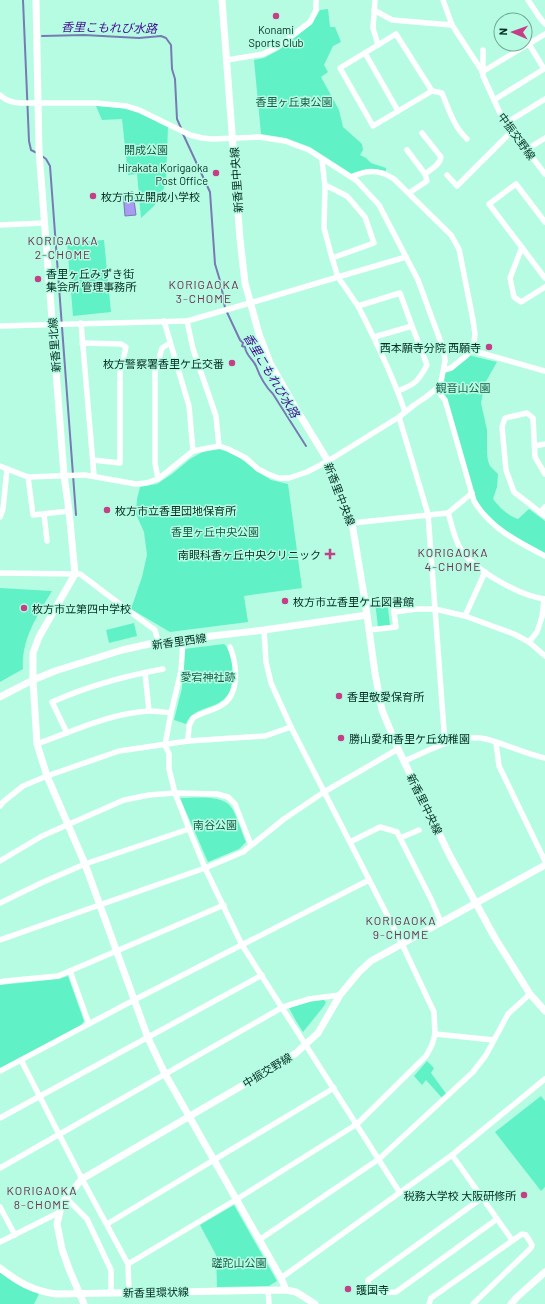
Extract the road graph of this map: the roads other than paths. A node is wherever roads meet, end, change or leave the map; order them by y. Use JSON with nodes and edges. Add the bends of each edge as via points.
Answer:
{"nodes":[{"id":1,"x":36,"y":0,"type":"edge"},
{"id":2,"x":222,"y":0,"type":"edge"},
{"id":3,"x":316,"y":0,"type":"edge"},
{"id":4,"x":375,"y":0,"type":"edge"},
{"id":5,"x":443,"y":0,"type":"edge"},
{"id":6,"x":528,"y":0,"type":"edge"},
{"id":7,"x":374,"y":10,"type":"junction"},
{"id":8,"x":545,"y":24,"type":"edge"},
{"id":9,"x":452,"y":25,"type":"junction"},
{"id":10,"x":545,"y":34,"type":"edge"},
{"id":11,"x":533,"y":42,"type":"edge"},
{"id":12,"x":378,"y":45,"type":"junction"},
{"id":13,"x":483,"y":50,"type":"dead end"},
{"id":14,"x":533,"y":51,"type":"edge"},
{"id":15,"x":516,"y":52,"type":"edge"},
{"id":16,"x":365,"y":53,"type":"junction"},
{"id":17,"x":227,"y":60,"type":"junction"},
{"id":18,"x":482,"y":72,"type":"junction"},
{"id":19,"x":432,"y":91,"type":"junction"},
{"id":20,"x":0,"y":94,"type":"edge"},
{"id":21,"x":545,"y":99,"type":"edge"},
{"id":22,"x":494,"y":100,"type":"junction"},
{"id":23,"x":38,"y":104,"type":"junction"},
{"id":24,"x":398,"y":111,"type":"junction"},
{"id":25,"x":506,"y":123,"type":"junction"},
{"id":26,"x":512,"y":132,"type":"junction"},
{"id":27,"x":422,"y":133,"type":"dead end"},
{"id":28,"x":233,"y":138,"type":"junction"},
{"id":29,"x":545,"y":138,"type":"edge"},
{"id":30,"x":467,"y":139,"type":"dead end"},
{"id":31,"x":407,"y":150,"type":"dead end"},
{"id":32,"x":526,"y":150,"type":"junction"},
{"id":33,"x":322,"y":159,"type":"junction"},
{"id":34,"x":425,"y":174,"type":"junction"},
{"id":35,"x":545,"y":174,"type":"edge"},
{"id":36,"x":447,"y":175,"type":"dead end"},
{"id":37,"x":351,"y":177,"type":"junction"},
{"id":38,"x":325,"y":185,"type":"junction"},
{"id":39,"x":409,"y":193,"type":"junction"},
{"id":40,"x":545,"y":222,"type":"edge"},
{"id":41,"x":44,"y":223,"type":"junction"},
{"id":42,"x":0,"y":225,"type":"edge"},
{"id":43,"x":522,"y":247,"type":"junction"},
{"id":44,"x":406,"y":257,"type":"junction"},
{"id":45,"x":332,"y":258,"type":"junction"},
{"id":46,"x":338,"y":277,"type":"junction"},
{"id":47,"x":545,"y":278,"type":"edge"},
{"id":48,"x":545,"y":287,"type":"edge"},
{"id":49,"x":250,"y":304,"type":"junction"},
{"id":50,"x":358,"y":306,"type":"junction"},
{"id":51,"x":164,"y":321,"type":"junction"},
{"id":52,"x":187,"y":321,"type":"junction"},
{"id":53,"x":81,"y":323,"type":"junction"},
{"id":54,"x":59,"y":324,"type":"junction"},
{"id":55,"x":0,"y":326,"type":"edge"},
{"id":56,"x":412,"y":326,"type":"junction"},
{"id":57,"x":374,"y":337,"type":"junction"},
{"id":58,"x":82,"y":343,"type":"junction"},
{"id":59,"x":170,"y":343,"type":"junction"},
{"id":60,"x":470,"y":350,"type":"junction"},
{"id":61,"x":444,"y":370,"type":"junction"},
{"id":62,"x":545,"y":371,"type":"edge"},
{"id":63,"x":436,"y":389,"type":"junction"},
{"id":64,"x":398,"y":391,"type":"junction"},
{"id":65,"x":405,"y":412,"type":"junction"},
{"id":66,"x":399,"y":417,"type":"junction"},
{"id":67,"x":545,"y":444,"type":"edge"},
{"id":68,"x":219,"y":446,"type":"junction"},
{"id":69,"x":534,"y":446,"type":"junction"},
{"id":70,"x":193,"y":451,"type":"junction"},
{"id":71,"x":92,"y":460,"type":"junction"},
{"id":72,"x":328,"y":460,"type":"junction"},
{"id":73,"x":0,"y":466,"type":"edge"},
{"id":74,"x":7,"y":470,"type":"junction"},
{"id":75,"x":545,"y":474,"type":"edge"},
{"id":76,"x":66,"y":475,"type":"junction"},
{"id":77,"x":94,"y":476,"type":"junction"},
{"id":78,"x":28,"y":477,"type":"junction"},
{"id":79,"x":158,"y":479,"type":"junction"},
{"id":80,"x":472,"y":493,"type":"junction"},
{"id":81,"x":545,"y":507,"type":"edge"},
{"id":82,"x":69,"y":511,"type":"junction"},
{"id":83,"x":448,"y":513,"type":"junction"},
{"id":84,"x":44,"y":514,"type":"junction"},
{"id":85,"x":428,"y":514,"type":"junction"},
{"id":86,"x":542,"y":515,"type":"edge"},
{"id":87,"x":0,"y":517,"type":"edge"},
{"id":88,"x":352,"y":523,"type":"junction"},
{"id":89,"x":48,"y":541,"type":"dead end"},
{"id":90,"x":545,"y":556,"type":"edge"},
{"id":91,"x":485,"y":572,"type":"junction"},
{"id":92,"x":0,"y":573,"type":"edge"},
{"id":93,"x":75,"y":574,"type":"junction"},
{"id":94,"x":544,"y":599,"type":"edge"},
{"id":95,"x":365,"y":601,"type":"junction"},
{"id":96,"x":435,"y":609,"type":"junction"},
{"id":97,"x":394,"y":612,"type":"junction"},
{"id":98,"x":367,"y":615,"type":"junction"},
{"id":99,"x":465,"y":616,"type":"junction"},
{"id":100,"x":264,"y":630,"type":"junction"},
{"id":101,"x":369,"y":630,"type":"junction"},
{"id":102,"x":183,"y":640,"type":"junction"},
{"id":103,"x":158,"y":642,"type":"junction"},
{"id":104,"x":528,"y":642,"type":"junction"},
{"id":105,"x":230,"y":647,"type":"dead end"},
{"id":106,"x":545,"y":656,"type":"edge"},
{"id":107,"x":163,"y":670,"type":"dead end"},
{"id":108,"x":144,"y":673,"type":"junction"},
{"id":109,"x":33,"y":680,"type":"junction"},
{"id":110,"x":0,"y":697,"type":"edge"},
{"id":111,"x":149,"y":711,"type":"junction"},
{"id":112,"x":171,"y":713,"type":"junction"},
{"id":113,"x":291,"y":727,"type":"junction"},
{"id":114,"x":66,"y":733,"type":"junction"},
{"id":115,"x":188,"y":741,"type":"junction"},
{"id":116,"x":496,"y":742,"type":"junction"},
{"id":117,"x":37,"y":744,"type":"junction"},
{"id":118,"x":445,"y":744,"type":"junction"},
{"id":119,"x":165,"y":745,"type":"junction"},
{"id":120,"x":398,"y":749,"type":"junction"},
{"id":121,"x":545,"y":758,"type":"edge"},
{"id":122,"x":404,"y":761,"type":"junction"},
{"id":123,"x":47,"y":776,"type":"junction"},
{"id":124,"x":175,"y":792,"type":"junction"},
{"id":125,"x":324,"y":792,"type":"junction"},
{"id":126,"x":0,"y":806,"type":"edge"},
{"id":127,"x":68,"y":824,"type":"junction"},
{"id":128,"x":189,"y":829,"type":"junction"},
{"id":129,"x":419,"y":830,"type":"dead end"},
{"id":130,"x":400,"y":838,"type":"junction"},
{"id":131,"x":350,"y":842,"type":"junction"},
{"id":132,"x":251,"y":845,"type":"junction"},
{"id":133,"x":0,"y":861,"type":"edge"},
{"id":134,"x":545,"y":861,"type":"edge"},
{"id":135,"x":85,"y":864,"type":"junction"},
{"id":136,"x":545,"y":865,"type":"edge"},
{"id":137,"x":205,"y":868,"type":"junction"},
{"id":138,"x":369,"y":880,"type":"junction"},
{"id":139,"x":476,"y":903,"type":"junction"},
{"id":140,"x":0,"y":904,"type":"edge"},
{"id":141,"x":100,"y":905,"type":"junction"},
{"id":142,"x":224,"y":905,"type":"junction"},
{"id":143,"x":441,"y":922,"type":"junction"},
{"id":144,"x":0,"y":940,"type":"edge"},
{"id":145,"x":402,"y":944,"type":"junction"},
{"id":146,"x":242,"y":945,"type":"junction"},
{"id":147,"x":117,"y":952,"type":"junction"},
{"id":148,"x":70,"y":971,"type":"junction"},
{"id":149,"x":262,"y":975,"type":"junction"},
{"id":150,"x":0,"y":982,"type":"edge"},
{"id":151,"x":530,"y":994,"type":"junction"},
{"id":152,"x":340,"y":995,"type":"junction"},
{"id":153,"x":134,"y":1000,"type":"junction"},
{"id":154,"x":282,"y":1008,"type":"junction"},
{"id":155,"x":545,"y":1012,"type":"edge"},
{"id":156,"x":89,"y":1024,"type":"junction"},
{"id":157,"x":435,"y":1034,"type":"junction"},
{"id":158,"x":148,"y":1038,"type":"junction"},
{"id":159,"x":494,"y":1040,"type":"junction"},
{"id":160,"x":306,"y":1044,"type":"junction"},
{"id":161,"x":21,"y":1060,"type":"junction"},
{"id":162,"x":0,"y":1071,"type":"edge"},
{"id":163,"x":165,"y":1074,"type":"junction"},
{"id":164,"x":545,"y":1079,"type":"edge"},
{"id":165,"x":334,"y":1088,"type":"junction"},
{"id":166,"x":40,"y":1096,"type":"junction"},
{"id":167,"x":190,"y":1115,"type":"junction"},
{"id":168,"x":0,"y":1118,"type":"edge"},
{"id":169,"x":356,"y":1124,"type":"junction"},
{"id":170,"x":60,"y":1134,"type":"junction"},
{"id":171,"x":452,"y":1155,"type":"junction"},
{"id":172,"x":379,"y":1159,"type":"junction"},
{"id":173,"x":213,"y":1160,"type":"junction"},
{"id":174,"x":0,"y":1168,"type":"edge"},
{"id":175,"x":82,"y":1179,"type":"junction"},
{"id":176,"x":400,"y":1193,"type":"junction"},
{"id":177,"x":66,"y":1198,"type":"junction"},
{"id":178,"x":482,"y":1198,"type":"junction"},
{"id":179,"x":237,"y":1199,"type":"junction"},
{"id":180,"x":0,"y":1208,"type":"edge"},
{"id":181,"x":60,"y":1212,"type":"junction"},
{"id":182,"x":497,"y":1219,"type":"junction"},
{"id":183,"x":107,"y":1224,"type":"junction"},
{"id":184,"x":15,"y":1235,"type":"junction"},
{"id":185,"x":260,"y":1240,"type":"junction"},
{"id":186,"x":512,"y":1240,"type":"junction"},
{"id":187,"x":0,"y":1242,"type":"edge"},
{"id":188,"x":128,"y":1264,"type":"junction"},
{"id":189,"x":0,"y":1268,"type":"edge"},
{"id":190,"x":545,"y":1272,"type":"edge"},
{"id":191,"x":281,"y":1278,"type":"junction"},
{"id":192,"x":268,"y":1290,"type":"junction"},
{"id":193,"x":286,"y":1290,"type":"junction"},
{"id":194,"x":80,"y":1293,"type":"junction"},
{"id":195,"x":111,"y":1293,"type":"junction"},
{"id":196,"x":129,"y":1293,"type":"junction"},
{"id":197,"x":84,"y":1304,"type":"edge"},
{"id":198,"x":269,"y":1304,"type":"edge"},
{"id":199,"x":315,"y":1304,"type":"edge"},
{"id":200,"x":429,"y":1304,"type":"edge"},
{"id":201,"x":473,"y":1304,"type":"edge"},
{"id":202,"x":511,"y":1304,"type":"edge"}],
"edges":[{"from":1,"to":23,"type":"street","name":"新香里北線"},
{"from":2,"to":17,"type":"street","name":"新香里中央線"},
{"from":3,"to":17,"type":"street","via":[[316,10],[310,22],[278,47],[263,54]]},
{"from":4,"to":7,"type":"street"},
{"from":5,"to":9,"type":"street"},
{"from":6,"to":8,"type":"street"},
{"from":7,"to":9,"type":"street","via":[[392,20]]},
{"from":7,"to":12,"type":"street","via":[[373,28]]},
{"from":9,"to":18,"type":"street"},
{"from":10,"to":11,"type":"street"},
{"from":12,"to":16,"type":"street"},
{"from":12,"to":19,"type":"street","via":[[396,34]]},
{"from":13,"to":18,"type":"street","name":"中振交野線"},
{"from":14,"to":22,"type":"street","via":[[544,69]]},
{"from":15,"to":18,"type":"street"},
{"from":16,"to":24,"type":"street"},
{"from":16,"to":24,"type":"street","via":[[340,68],[373,126]]},
{"from":17,"to":28,"type":"street","name":"新香里中央線"},
{"from":18,"to":22,"type":"street","name":"中振交野線"},
{"from":19,"to":24,"type":"street"},
{"from":19,"to":30,"type":"street","via":[[442,93],[459,131]]},
{"from":20,"to":23,"type":"street","via":[[12,102]]},
{"from":21,"to":25,"type":"street"},
{"from":22,"to":25,"type":"street","name":"中振交野線"},
{"from":23,"to":28,"type":"street","via":[[96,103],[126,106],[202,138]]},
{"from":23,"to":41,"type":"street","name":"新香里北線"},
{"from":25,"to":26,"type":"street","name":"中振交野線"},
{"from":26,"to":32,"type":"street","name":"中振交野線"},
{"from":26,"to":36,"type":"street","via":[[457,186]]},
{"from":27,"to":34,"type":"street","via":[[441,157],[439,163]]},
{"from":28,"to":33,"type":"street","via":[[259,137],[285,141],[309,150]]},
{"from":28,"to":49,"type":"street","name":"新香里中央線","via":[[240,239]]},
{"from":29,"to":32,"type":"street"},
{"from":31,"to":34,"type":"street"},
{"from":32,"to":35,"type":"street","name":"中振交野線"},
{"from":33,"to":37,"type":"street"},
{"from":33,"to":38,"type":"street"},
{"from":34,"to":39,"type":"street","via":[[427,181]]},
{"from":37,"to":39,"type":"street","via":[[371,171],[385,173]]},
{"from":37,"to":44,"type":"street","via":[[379,204]]},
{"from":38,"to":45,"type":"street","via":[[324,228]]},
{"from":38,"to":45,"type":"street","via":[[347,196],[365,216],[374,243]]},
{"from":39,"to":60,"type":"street","via":[[451,235],[459,249],[475,334]]},
{"from":40,"to":43,"type":"street","via":[[516,184],[489,204]]},
{"from":41,"to":42,"type":"street"},
{"from":41,"to":54,"type":"street","name":"新香里北線"},
{"from":43,"to":47,"type":"street"},
{"from":43,"to":48,"type":"street","via":[[510,278],[514,297],[521,302]]},
{"from":44,"to":46,"type":"street"},
{"from":44,"to":61,"type":"street","via":[[418,280],[442,344]]},
{"from":45,"to":46,"type":"street"},
{"from":46,"to":49,"type":"street"},
{"from":46,"to":50,"type":"street"},
{"from":49,"to":52,"type":"street"},
{"from":49,"to":72,"type":"street","name":"新香里中央線","via":[[270,363]]},
{"from":50,"to":56,"type":"street","via":[[400,293]]},
{"from":50,"to":57,"type":"street"},
{"from":51,"to":52,"type":"street"},
{"from":51,"to":53,"type":"street"},
{"from":51,"to":59,"type":"street"},
{"from":52,"to":68,"type":"street","via":[[193,349],[216,416]]},
{"from":53,"to":54,"type":"street"},
{"from":53,"to":58,"type":"street"},
{"from":54,"to":55,"type":"street"},
{"from":54,"to":76,"type":"street","name":"新香里北線"},
{"from":56,"to":57,"type":"street"},
{"from":56,"to":64,"type":"street","via":[[427,365],[420,379],[412,386]]},
{"from":57,"to":64,"type":"street"},
{"from":58,"to":71,"type":"street"},
{"from":58,"to":71,"type":"street","via":[[121,344],[126,347],[120,373],[120,463]]},
{"from":59,"to":70,"type":"street","via":[[189,406]]},
{"from":59,"to":79,"type":"street","via":[[162,348],[155,372],[155,463]]},
{"from":60,"to":61,"type":"street","via":[[451,368]]},
{"from":60,"to":62,"type":"street"},
{"from":61,"to":63,"type":"street"},
{"from":63,"to":65,"type":"street"},
{"from":63,"to":80,"type":"street","via":[[444,400]]},
{"from":64,"to":65,"type":"street"},
{"from":65,"to":66,"type":"street"},
{"from":66,"to":72,"type":"street"},
{"from":66,"to":85,"type":"street"},
{"from":67,"to":69,"type":"street"},
{"from":68,"to":70,"type":"street"},
{"from":68,"to":72,"type":"street","via":[[246,458],[258,468],[278,478],[289,478],[307,472]]},
{"from":69,"to":75,"type":"street","via":[[535,456]]},
{"from":69,"to":86,"type":"street","via":[[533,418],[527,414],[505,418],[502,427],[506,470],[514,492]]},
{"from":70,"to":79,"type":"street"},
{"from":71,"to":77,"type":"street"},
{"from":72,"to":88,"type":"street","name":"新香里中央線"},
{"from":73,"to":74,"type":"street"},
{"from":74,"to":78,"type":"street"},
{"from":74,"to":87,"type":"street"},
{"from":76,"to":77,"type":"street"},
{"from":76,"to":78,"type":"street"},
{"from":76,"to":82,"type":"street","name":"新香里北線"},
{"from":77,"to":79,"type":"street","via":[[136,484]]},
{"from":78,"to":84,"type":"street","via":[[33,515]]},
{"from":80,"to":83,"type":"street"},
{"from":80,"to":90,"type":"street","via":[[480,512],[492,524]]},
{"from":81,"to":86,"type":"street"},
{"from":82,"to":84,"type":"street"},
{"from":82,"to":93,"type":"street","name":"新香里北線"},
{"from":83,"to":85,"type":"street"},
{"from":83,"to":91,"type":"street","via":[[461,549]]},
{"from":84,"to":89,"type":"street"},
{"from":85,"to":88,"type":"street"},
{"from":85,"to":96,"type":"street"},
{"from":88,"to":95,"type":"street","name":"新香里中央線"},
{"from":91,"to":94,"type":"street","via":[[523,594]]},
{"from":91,"to":99,"type":"street"},
{"from":92,"to":93,"type":"street"},
{"from":93,"to":103,"type":"street","via":[[80,574],[155,630]]},
{"from":93,"to":109,"type":"street","via":[[39,638],[33,654]]},
{"from":94,"to":104,"type":"street","via":[[537,632]]},
{"from":95,"to":97,"type":"street","via":[[392,598]]},
{"from":95,"to":98,"type":"street","name":"新香里中央線"},
{"from":96,"to":97,"type":"street"},
{"from":96,"to":99,"type":"street"},
{"from":96,"to":118,"type":"street"},
{"from":97,"to":101,"type":"street","via":[[396,627]]},
{"from":98,"to":100,"type":"street","name":"新香里西線"},
{"from":98,"to":101,"type":"street","name":"新香里中央線"},
{"from":99,"to":104,"type":"street","via":[[514,634]]},
{"from":100,"to":102,"type":"street","name":"新香里西線"},
{"from":100,"to":113,"type":"street","via":[[266,662],[271,683]]},
{"from":101,"to":120,"type":"street","name":"新香里中央線","via":[[382,710]]},
{"from":102,"to":103,"type":"street","name":"新香里西線"},
{"from":102,"to":112,"type":"street","via":[[182,671]]},
{"from":103,"to":109,"type":"street","name":"新香里西線","via":[[122,650]]},
{"from":104,"to":106,"type":"street"},
{"from":105,"to":115,"type":"street","via":[[236,673],[231,694],[227,702],[193,718],[189,726]]},
{"from":107,"to":108,"type":"street"},
{"from":108,"to":111,"type":"street"},
{"from":108,"to":114,"type":"street","via":[[100,683],[52,702]]},
{"from":109,"to":110,"type":"street","name":"新香里西線"},
{"from":109,"to":117,"type":"street"},
{"from":111,"to":112,"type":"street"},
{"from":111,"to":114,"type":"street","via":[[121,715]]},
{"from":112,"to":119,"type":"street"},
{"from":113,"to":115,"type":"street","via":[[265,736]]},
{"from":113,"to":125,"type":"street"},
{"from":114,"to":117,"type":"street"},
{"from":115,"to":119,"type":"street"},
{"from":116,"to":118,"type":"street","via":[[476,738],[460,739]]},
{"from":116,"to":121,"type":"street"},
{"from":116,"to":134,"type":"street","via":[[499,766]]},
{"from":117,"to":123,"type":"street"},
{"from":118,"to":122,"type":"street"},
{"from":119,"to":123,"type":"street","via":[[120,751]]},
{"from":119,"to":124,"type":"street","via":[[169,754],[169,769]]},
{"from":120,"to":122,"type":"street","name":"新香里中央線"},
{"from":120,"to":125,"type":"street"},
{"from":122,"to":139,"type":"street","name":"新香里中央線"},
{"from":123,"to":126,"type":"street","via":[[23,786]]},
{"from":123,"to":127,"type":"street"},
{"from":124,"to":127,"type":"street","via":[[124,800]]},
{"from":124,"to":128,"type":"street"},
{"from":124,"to":132,"type":"street","via":[[228,797],[235,804]]},
{"from":125,"to":131,"type":"street"},
{"from":125,"to":132,"type":"street"},
{"from":127,"to":133,"type":"street"},
{"from":127,"to":135,"type":"street"},
{"from":128,"to":135,"type":"street"},
{"from":128,"to":137,"type":"street"},
{"from":129,"to":130,"type":"street"},
{"from":130,"to":131,"type":"street","via":[[397,832],[380,827]]},
{"from":130,"to":143,"type":"street"},
{"from":131,"to":138,"type":"street"},
{"from":132,"to":137,"type":"street","via":[[243,852]]},
{"from":135,"to":140,"type":"street"},
{"from":135,"to":141,"type":"street"},
{"from":136,"to":139,"type":"street","name":"中振交野線"},
{"from":137,"to":141,"type":"street"},
{"from":137,"to":142,"type":"street"},
{"from":138,"to":145,"type":"street"},
{"from":138,"to":146,"type":"street"},
{"from":139,"to":143,"type":"street","name":"中振交野線"},
{"from":139,"to":151,"type":"street","name":"新香里中央線"},
{"from":141,"to":144,"type":"street"},
{"from":141,"to":147,"type":"street"},
{"from":142,"to":146,"type":"street"},
{"from":142,"to":147,"type":"street"},
{"from":143,"to":145,"type":"street","name":"中振交野線"},
{"from":145,"to":152,"type":"street","name":"中振交野線","via":[[371,961]]},
{"from":145,"to":157,"type":"street","via":[[434,1012]]},
{"from":146,"to":149,"type":"street"},
{"from":146,"to":153,"type":"street"},
{"from":147,"to":148,"type":"street"},
{"from":147,"to":153,"type":"street"},
{"from":148,"to":150,"type":"street","via":[[58,976]]},
{"from":148,"to":156,"type":"street"},
{"from":149,"to":154,"type":"street"},
{"from":149,"to":158,"type":"street"},
{"from":151,"to":155,"type":"street","name":"新香里中央線"},
{"from":151,"to":159,"type":"street","via":[[508,1014]]},
{"from":152,"to":154,"type":"street","via":[[309,999]]},
{"from":152,"to":160,"type":"street","name":"中振交野線","via":[[318,1033]]},
{"from":153,"to":156,"type":"street"},
{"from":153,"to":158,"type":"street"},
{"from":154,"to":160,"type":"street"},
{"from":154,"to":163,"type":"street"},
{"from":156,"to":161,"type":"street"},
{"from":157,"to":159,"type":"street"},
{"from":157,"to":169,"type":"street","via":[[426,1056]]},
{"from":158,"to":163,"type":"street"},
{"from":158,"to":166,"type":"street"},
{"from":159,"to":172,"type":"street","via":[[473,1072]]},
{"from":160,"to":165,"type":"street"},
{"from":160,"to":167,"type":"street","name":"中振交野線","via":[[281,1063]]},
{"from":161,"to":162,"type":"street"},
{"from":161,"to":166,"type":"street"},
{"from":163,"to":167,"type":"street"},
{"from":163,"to":170,"type":"street"},
{"from":164,"to":171,"type":"street"},
{"from":165,"to":169,"type":"street"},
{"from":165,"to":173,"type":"street"},
{"from":166,"to":168,"type":"street"},
{"from":166,"to":170,"type":"street"},
{"from":167,"to":173,"type":"street"},
{"from":167,"to":175,"type":"street","name":"中振交野線"},
{"from":169,"to":172,"type":"street"},
{"from":169,"to":179,"type":"street"},
{"from":170,"to":174,"type":"street"},
{"from":170,"to":175,"type":"street"},
{"from":171,"to":176,"type":"street"},
{"from":171,"to":178,"type":"street"},
{"from":172,"to":176,"type":"street"},
{"from":172,"to":185,"type":"street"},
{"from":173,"to":179,"type":"street"},
{"from":173,"to":183,"type":"street"},
{"from":175,"to":177,"type":"street","name":"中振交野線"},
{"from":175,"to":183,"type":"street"},
{"from":176,"to":191,"type":"street"},
{"from":177,"to":181,"type":"street","name":"中振交野線"},
{"from":177,"to":195,"type":"street","via":[[87,1219],[111,1270]]},
{"from":178,"to":182,"type":"street"},
{"from":178,"to":182,"type":"street","via":[[368,1280],[374,1293],[396,1292]]},
{"from":179,"to":185,"type":"street"},
{"from":179,"to":188,"type":"street"},
{"from":180,"to":184,"type":"street"},
{"from":181,"to":184,"type":"street"},
{"from":181,"to":194,"type":"street","name":"中振交野線","via":[[57,1224],[62,1249]]},
{"from":182,"to":186,"type":"street"},
{"from":183,"to":188,"type":"street"},
{"from":184,"to":187,"type":"street"},
{"from":185,"to":191,"type":"street"},
{"from":186,"to":200,"type":"street","via":[[431,1298]]},
{"from":186,"to":201,"type":"street","via":[[522,1234],[526,1235],[532,1245],[531,1248]]},
{"from":188,"to":196,"type":"street"},
{"from":189,"to":194,"type":"street","name":"新香里環状線","via":[[23,1284],[43,1292]]},
{"from":190,"to":202,"type":"street"},
{"from":191,"to":193,"type":"street"},
{"from":192,"to":193,"type":"street","name":"新香里環状線"},
{"from":192,"to":196,"type":"street","name":"新香里環状線"},
{"from":192,"to":198,"type":"street"},
{"from":193,"to":199,"type":"street","name":"新香里環状線","via":[[296,1292]]},
{"from":194,"to":195,"type":"street","name":"新香里環状線"},
{"from":194,"to":197,"type":"street","name":"中振交野線"},
{"from":195,"to":196,"type":"street","name":"新香里環状線"}]}
